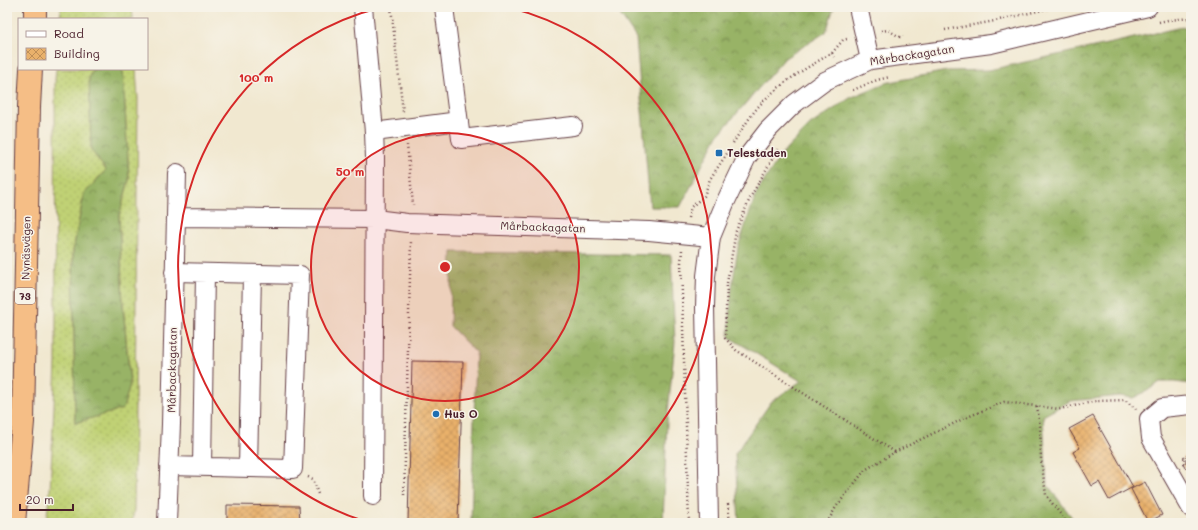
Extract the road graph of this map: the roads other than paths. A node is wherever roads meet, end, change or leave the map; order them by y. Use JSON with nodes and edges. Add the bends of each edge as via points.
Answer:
{"nodes":[{"id":1,"x":36,"y":7,"type":"edge"},
{"id":2,"x":363,"y":7,"type":"edge"},
{"id":3,"x":444,"y":7,"type":"edge"},
{"id":4,"x":858,"y":7,"type":"edge"},
{"id":5,"x":1148,"y":7,"type":"edge"},
{"id":6,"x":35,"y":18,"type":"edge"},
{"id":7,"x":870,"y":60,"type":"junction"},
{"id":8,"x":31,"y":70,"type":"edge"},
{"id":9,"x":459,"y":121,"type":"junction"},
{"id":10,"x":573,"y":126,"type":"dead end"},
{"id":11,"x":374,"y":132,"type":"junction"},
{"id":12,"x":177,"y":173,"type":"dead end"},
{"id":13,"x":176,"y":217,"type":"junction"},
{"id":14,"x":375,"y":219,"type":"junction"},
{"id":15,"x":711,"y":237,"type":"junction"},
{"id":16,"x":174,"y":272,"type":"junction"},
{"id":17,"x":205,"y":273,"type":"junction"},
{"id":18,"x":252,"y":274,"type":"junction"},
{"id":19,"x":1191,"y":405,"type":"edge"},
{"id":20,"x":169,"y":466,"type":"junction"},
{"id":21,"x":202,"y":467,"type":"junction"},
{"id":22,"x":248,"y":468,"type":"junction"},
{"id":23,"x":373,"y":496,"type":"dead end"},
{"id":24,"x":1191,"y":508,"type":"edge"},
{"id":25,"x":14,"y":523,"type":"edge"},
{"id":26,"x":167,"y":523,"type":"edge"},
{"id":27,"x":709,"y":523,"type":"edge"}],
"edges":[{"from":1,"to":6,"type":"highway"},
{"from":2,"to":11,"type":"street"},
{"from":3,"to":9,"type":"street"},
{"from":4,"to":7,"type":"street"},
{"from":5,"to":7,"type":"street","name":"Mårbackagatan","via":[[991,44]]},
{"from":7,"to":15,"type":"street","name":"Mårbackagatan","via":[[825,81],[794,104],[764,136],[747,157]]},
{"from":8,"to":25,"type":"highway","name":"Nynäsvägen","number":"73","via":[[23,422]]},
{"from":9,"to":10,"type":"street","via":[[461,139]]},
{"from":9,"to":11,"type":"street"},
{"from":11,"to":14,"type":"street"},
{"from":12,"to":13,"type":"street","name":"Mårbackagatan"},
{"from":13,"to":14,"type":"street","name":"Mårbackagatan"},
{"from":13,"to":16,"type":"street","name":"Mårbackagatan"},
{"from":14,"to":15,"type":"street","name":"Mårbackagatan","via":[[412,223],[649,231]]},
{"from":14,"to":23,"type":"street"},
{"from":15,"to":27,"type":"street","name":"Mårbackagatan","via":[[705,307]]},
{"from":16,"to":17,"type":"street"},
{"from":16,"to":20,"type":"street","name":"Mårbackagatan"},
{"from":17,"to":18,"type":"street"},
{"from":17,"to":21,"type":"street"},
{"from":18,"to":22,"type":"street"},
{"from":18,"to":22,"type":"street","via":[[300,275],[294,469]]},
{"from":19,"to":24,"type":"street","via":[[1162,408],[1149,419],[1152,438]]},
{"from":20,"to":21,"type":"street"},
{"from":20,"to":26,"type":"street","name":"Mårbackagatan"},
{"from":21,"to":22,"type":"street"}]}
